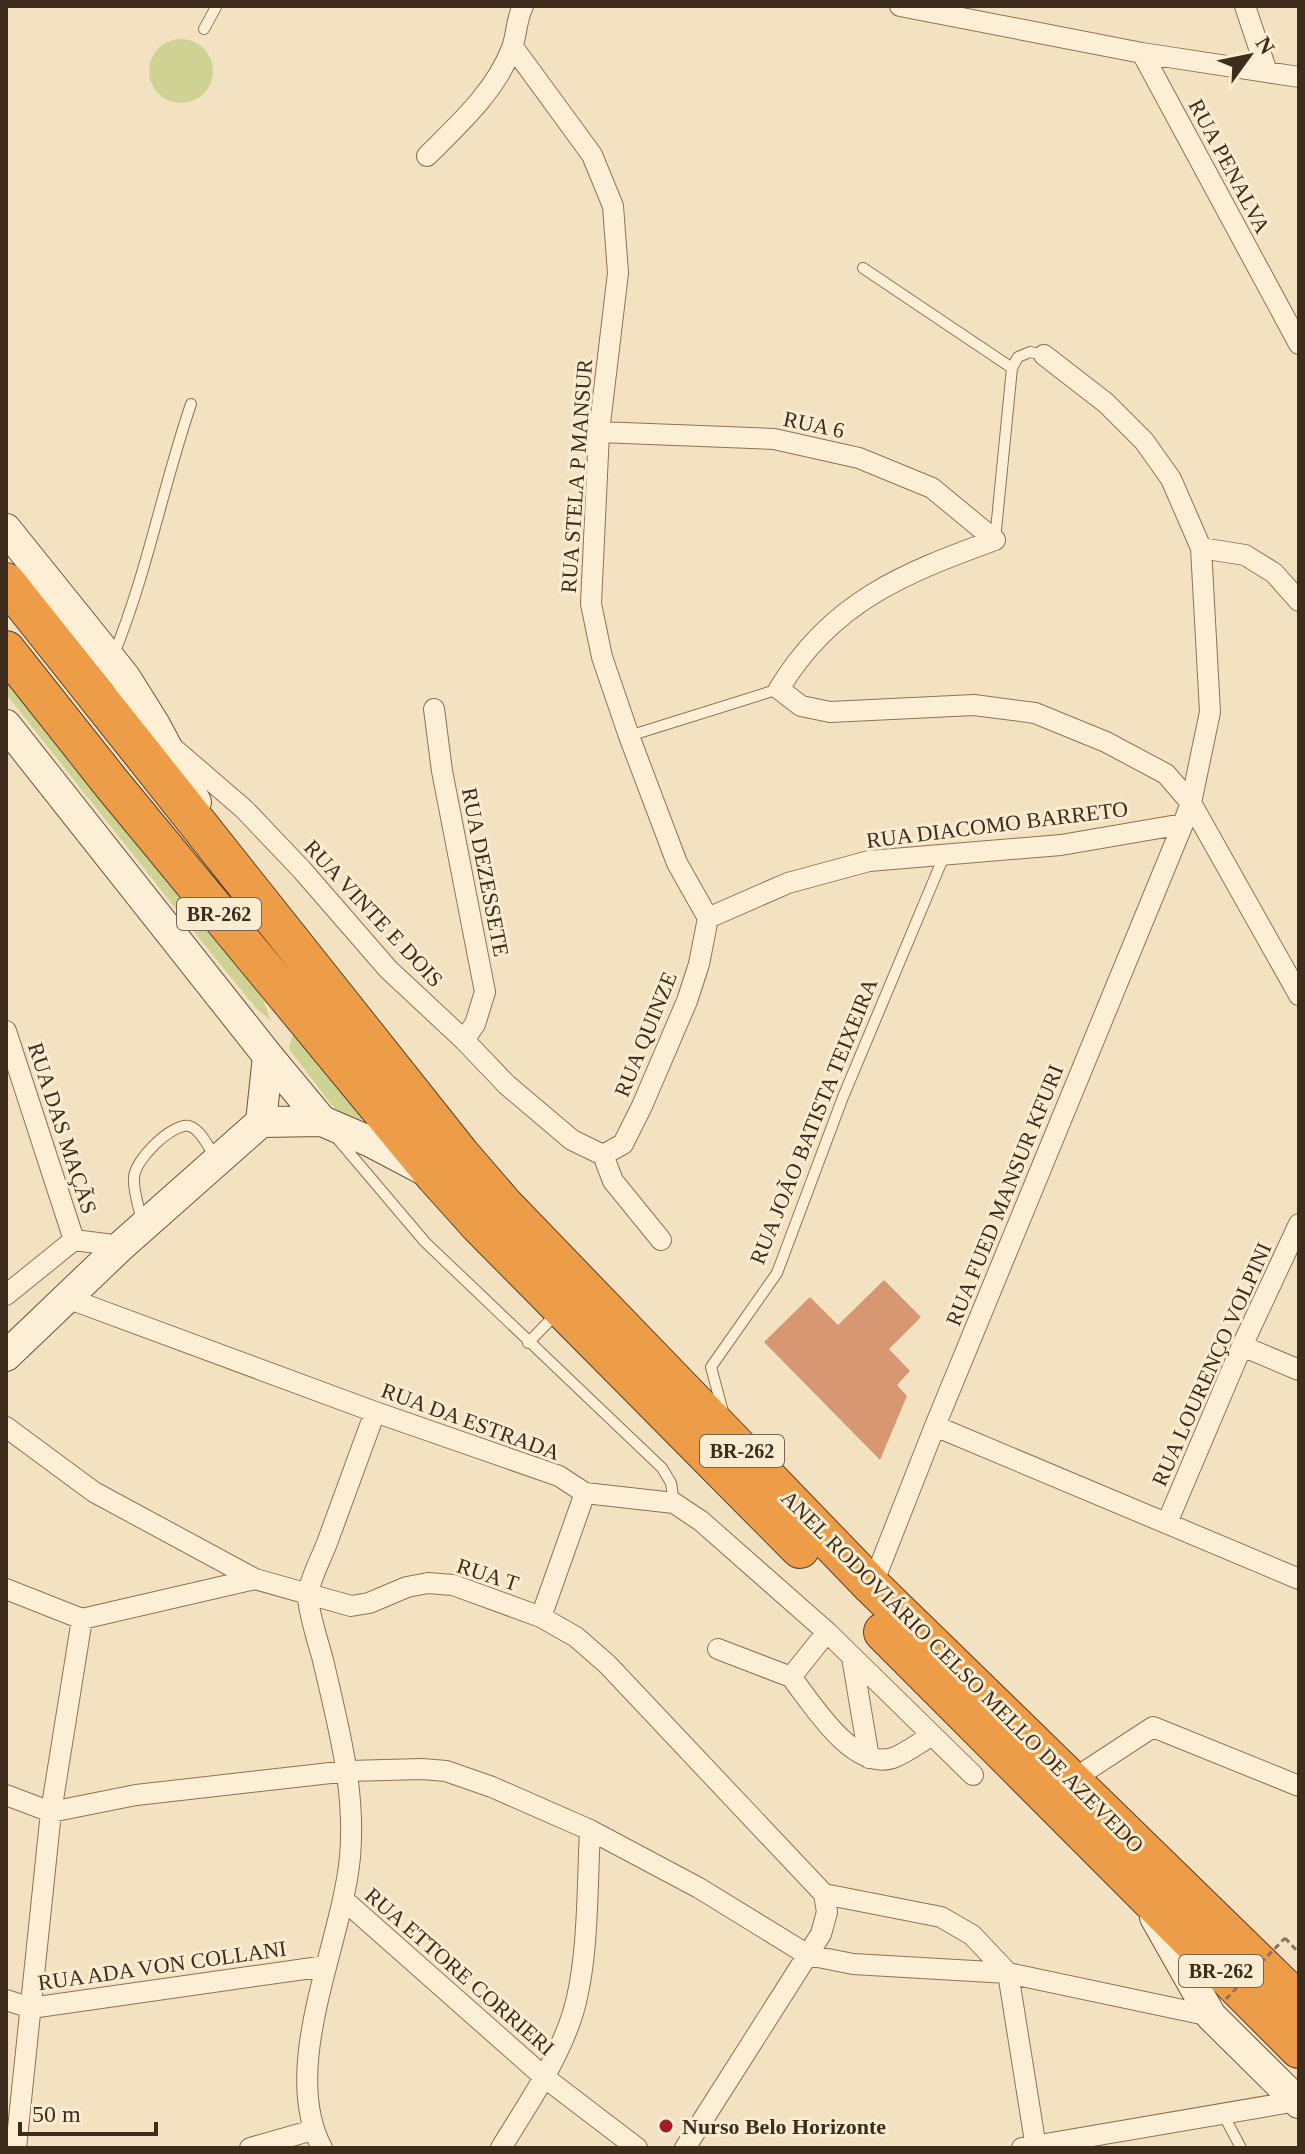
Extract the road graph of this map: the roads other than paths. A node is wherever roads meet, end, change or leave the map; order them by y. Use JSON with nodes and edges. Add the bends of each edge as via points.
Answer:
{"nodes":[{"id":1,"x":523,"y":6,"type":"edge"},
{"id":2,"x":900,"y":6,"type":"edge"},
{"id":3,"x":1245,"y":6,"type":"edge"},
{"id":4,"x":216,"y":7,"type":"edge"},
{"id":5,"x":204,"y":29,"type":"dead end"},
{"id":6,"x":513,"y":47,"type":"junction"},
{"id":7,"x":1142,"y":53,"type":"junction"},
{"id":8,"x":1267,"y":72,"type":"junction"},
{"id":9,"x":1299,"y":77,"type":"edge"},
{"id":10,"x":427,"y":156,"type":"dead end"},
{"id":11,"x":863,"y":268,"type":"dead end"},
{"id":12,"x":1299,"y":344,"type":"edge"},
{"id":13,"x":1044,"y":355,"type":"joint"},
{"id":14,"x":1012,"y":368,"type":"junction"},
{"id":15,"x":191,"y":404,"type":"dead end"},
{"id":16,"x":599,"y":432,"type":"junction"},
{"id":17,"x":6,"y":529,"type":"edge"},
{"id":18,"x":995,"y":540,"type":"junction"},
{"id":19,"x":1201,"y":548,"type":"junction"},
{"id":20,"x":6,"y":582,"type":"edge"},
{"id":21,"x":1299,"y":601,"type":"edge"},
{"id":22,"x":6,"y":650,"type":"edge"},
{"id":23,"x":111,"y":660,"type":"junction"},
{"id":24,"x":779,"y":689,"type":"junction"},
{"id":25,"x":434,"y":709,"type":"dead end"},
{"id":26,"x":6,"y":725,"type":"edge"},
{"id":27,"x":155,"y":725,"type":"junction"},
{"id":28,"x":629,"y":736,"type":"junction"},
{"id":29,"x":1191,"y":803,"type":"junction"},
{"id":30,"x":1183,"y":824,"type":"junction"},
{"id":31,"x":944,"y":856,"type":"junction"},
{"id":32,"x":228,"y":861,"type":"junction"},
{"id":33,"x":708,"y":918,"type":"junction"},
{"id":34,"x":1299,"y":995,"type":"edge"},
{"id":35,"x":6,"y":1031,"type":"edge"},
{"id":36,"x":464,"y":1040,"type":"junction"},
{"id":37,"x":268,"y":1056,"type":"junction"},
{"id":38,"x":322,"y":1121,"type":"junction"},
{"id":39,"x":261,"y":1122,"type":"junction"},
{"id":40,"x":603,"y":1155,"type":"junction"},
{"id":41,"x":217,"y":1161,"type":"junction"},
{"id":42,"x":435,"y":1176,"type":"junction"},
{"id":43,"x":1299,"y":1224,"type":"edge"},
{"id":44,"x":132,"y":1237,"type":"junction"},
{"id":45,"x":74,"y":1240,"type":"junction"},
{"id":46,"x":661,"y":1240,"type":"dead end"},
{"id":47,"x":6,"y":1295,"type":"edge"},
{"id":48,"x":67,"y":1298,"type":"junction"},
{"id":49,"x":561,"y":1308,"type":"junction"},
{"id":50,"x":528,"y":1343,"type":"junction"},
{"id":51,"x":1242,"y":1346,"type":"junction"},
{"id":52,"x":6,"y":1356,"type":"edge"},
{"id":53,"x":1299,"y":1370,"type":"edge"},
{"id":54,"x":375,"y":1412,"type":"junction"},
{"id":55,"x":935,"y":1426,"type":"junction"},
{"id":56,"x":6,"y":1427,"type":"edge"},
{"id":57,"x":730,"y":1439,"type":"junction"},
{"id":58,"x":585,"y":1493,"type":"junction"},
{"id":59,"x":674,"y":1503,"type":"junction"},
{"id":60,"x":1167,"y":1523,"type":"junction"},
{"id":61,"x":255,"y":1579,"type":"junction"},
{"id":62,"x":1299,"y":1579,"type":"edge"},
{"id":63,"x":872,"y":1586,"type":"junction"},
{"id":64,"x":6,"y":1589,"type":"edge"},
{"id":65,"x":308,"y":1596,"type":"junction"},
{"id":66,"x":541,"y":1617,"type":"junction"},
{"id":67,"x":82,"y":1619,"type":"junction"},
{"id":68,"x":827,"y":1632,"type":"junction"},
{"id":69,"x":718,"y":1649,"type":"dead end"},
{"id":70,"x":852,"y":1657,"type":"junction"},
{"id":71,"x":791,"y":1677,"type":"junction"},
{"id":72,"x":931,"y":1736,"type":"junction"},
{"id":73,"x":869,"y":1758,"type":"junction"},
{"id":74,"x":348,"y":1771,"type":"junction"},
{"id":75,"x":973,"y":1775,"type":"dead end"},
{"id":76,"x":1072,"y":1780,"type":"junction"},
{"id":77,"x":1299,"y":1786,"type":"edge"},
{"id":78,"x":6,"y":1795,"type":"edge"},
{"id":79,"x":51,"y":1812,"type":"junction"},
{"id":80,"x":590,"y":1830,"type":"junction"},
{"id":81,"x":824,"y":1894,"type":"junction"},
{"id":82,"x":1142,"y":1894,"type":"junction"},
{"id":83,"x":345,"y":1901,"type":"junction"},
{"id":84,"x":808,"y":1955,"type":"junction"},
{"id":85,"x":326,"y":1966,"type":"junction"},
{"id":86,"x":1008,"y":1973,"type":"junction"},
{"id":87,"x":6,"y":2000,"type":"edge"},
{"id":88,"x":1299,"y":2002,"type":"edge"},
{"id":89,"x":1218,"y":2007,"type":"junction"},
{"id":90,"x":31,"y":2008,"type":"junction"},
{"id":91,"x":1299,"y":2049,"type":"edge"},
{"id":92,"x":544,"y":2077,"type":"junction"},
{"id":93,"x":1298,"y":2102,"type":"edge"},
{"id":94,"x":1223,"y":2114,"type":"junction"},
{"id":95,"x":318,"y":2139,"type":"edge"},
{"id":96,"x":1031,"y":2147,"type":"edge"},
{"id":97,"x":16,"y":2148,"type":"edge"},
{"id":98,"x":250,"y":2148,"type":"edge"},
{"id":99,"x":501,"y":2148,"type":"edge"},
{"id":100,"x":637,"y":2148,"type":"edge"},
{"id":101,"x":685,"y":2148,"type":"edge"},
{"id":102,"x":1241,"y":2148,"type":"edge"}],
"edges":[{"from":1,"to":6,"type":"street"},
{"from":2,"to":7,"type":"street"},
{"from":3,"to":8,"type":"street"},
{"from":4,"to":5,"type":"lane"},
{"from":6,"to":10,"type":"street","via":[[483,99]]},
{"from":6,"to":16,"type":"street","name":"RUA STELA P MANSUR","via":[[592,155],[613,206],[618,273]]},
{"from":7,"to":8,"type":"street"},
{"from":7,"to":12,"type":"street","name":"RUA PENALVA"},
{"from":8,"to":9,"type":"street"},
{"from":11,"to":14,"type":"lane"},
{"from":13,"to":14,"type":"lane","via":[[1030,352],[1018,357]]},
{"from":13,"to":19,"type":"street","via":[[1106,403],[1144,441],[1171,479]]},
{"from":14,"to":18,"type":"lane"},
{"from":15,"to":23,"type":"lane","via":[[131,614]]},
{"from":16,"to":18,"type":"street","name":"RUA 6","via":[[774,439],[859,458],[932,488]]},
{"from":16,"to":28,"type":"street","name":"RUA STELA P MANSUR","via":[[591,604],[602,657]]},
{"from":17,"to":23,"type":"main road","name":"ANEL RODOVIÁRIO CELSO MELLO DE AZEVEDO"},
{"from":18,"to":24,"type":"street","via":[[884,585],[827,627]]},
{"from":19,"to":21,"type":"street","via":[[1245,555],[1274,573]]},
{"from":19,"to":29,"type":"street","via":[[1210,712]]},
{"from":20,"to":32,"type":"highway","name":"ANEL RODOVIÁRIO CELSO MELLO DE AZEVEDO","number":"BR-262"},
{"from":22,"to":42,"type":"highway","name":"ANEL RODOVIÁRIO CELSO MELLO DE AZEVEDO","number":"BR-262"},
{"from":23,"to":27,"type":"main road","name":"ANEL RODOVIÁRIO CELSO MELLO DE AZEVEDO"},
{"from":24,"to":28,"type":"lane"},
{"from":24,"to":29,"type":"street","via":[[801,706],[830,712],[974,705],[1035,713],[1166,774]]},
{"from":25,"to":36,"type":"street","name":"RUA DEZESSETE","via":[[485,992]]},
{"from":26,"to":37,"type":"main road","name":"ANEL RODOVIÁRIO CELSO MELLO DE AZEVEDO"},
{"from":27,"to":32,"type":"main road","name":"ANEL RODOVIÁRIO CELSO MELLO DE AZEVEDO"},
{"from":27,"to":36,"type":"street","name":"RUA VINTE E DOIS","via":[[244,809],[388,969]]},
{"from":28,"to":33,"type":"street","name":"RUA STELA P MANSUR","via":[[677,863]]},
{"from":29,"to":30,"type":"street"},
{"from":29,"to":34,"type":"street"},
{"from":30,"to":31,"type":"street","name":"RUA DIACOMO BARRETO","via":[[1061,845]]},
{"from":30,"to":55,"type":"street","name":"RUA FUED MANSUR KFURI"},
{"from":31,"to":33,"type":"street","name":"RUA DIACOMO BARRETO","via":[[869,861],[788,883]]},
{"from":31,"to":57,"type":"lane","name":"RUA JOÃO BATISTA TEIXEIRA","via":[[849,1082],[777,1273],[711,1367]]},
{"from":32,"to":57,"type":"highway","name":"ANEL RODOVIÁRIO CELSO MELLO DE AZEVEDO","number":"BR-262","via":[[487,1185]]},
{"from":33,"to":40,"type":"street","name":"RUA QUINZE","via":[[687,1001],[642,1106],[623,1144]]},
{"from":35,"to":45,"type":"street","name":"RUA DAS MAÇÃS"},
{"from":36,"to":40,"type":"street","name":"RUA VINTE E DOIS","via":[[572,1140]]},
{"from":37,"to":38,"type":"main road","name":"ANEL RODOVIÁRIO CELSO MELLO DE AZEVEDO"},
{"from":37,"to":39,"type":"main road"},
{"from":38,"to":39,"type":"main road"},
{"from":38,"to":42,"type":"main road","name":"ANEL RODOVIÁRIO CELSO MELLO DE AZEVEDO"},
{"from":38,"to":50,"type":"lane","via":[[425,1242]]},
{"from":39,"to":41,"type":"main road"},
{"from":40,"to":46,"type":"street","via":[[613,1181]]},
{"from":41,"to":44,"type":"main road"},
{"from":41,"to":44,"type":"lane","via":[[196,1129],[188,1126],[150,1148],[136,1165]]},
{"from":42,"to":49,"type":"highway","name":"ANEL RODOVIÁRIO CELSO MELLO DE AZEVEDO","number":"BR-262"},
{"from":43,"to":51,"type":"street","name":"RUA LOURENÇO VOLPINI"},
{"from":44,"to":45,"type":"street","name":"RUA DAS MAÇÃS"},
{"from":44,"to":48,"type":"main road"},
{"from":45,"to":47,"type":"street"},
{"from":48,"to":52,"type":"main road"},
{"from":48,"to":54,"type":"street","name":"RUA DA ESTRADA"},
{"from":49,"to":50,"type":"lane"},
{"from":49,"to":82,"type":"highway","name":"ANEL RODOVIÁRIO CELSO MELLO DE AZEVEDO","number":"BR-262"},
{"from":50,"to":59,"type":"lane","via":[[662,1468]]},
{"from":51,"to":53,"type":"street"},
{"from":51,"to":60,"type":"street","name":"RUA LOURENÇO VOLPINI"},
{"from":54,"to":58,"type":"street","name":"RUA DA ESTRADA","via":[[559,1476]]},
{"from":54,"to":65,"type":"street"},
{"from":55,"to":60,"type":"street"},
{"from":55,"to":63,"type":"street","name":"RUA FUED MANSUR KFURI"},
{"from":56,"to":61,"type":"street","name":"RUA T","via":[[94,1492]]},
{"from":57,"to":63,"type":"highway","name":"ANEL RODOVIÁRIO CELSO MELLO DE AZEVEDO","number":"BR-262"},
{"from":58,"to":59,"type":"street","name":"RUA DA ESTRADA"},
{"from":58,"to":66,"type":"street"},
{"from":59,"to":68,"type":"street","name":"RUA DA ESTRADA"},
{"from":60,"to":62,"type":"street"},
{"from":61,"to":65,"type":"street","name":"RUA T"},
{"from":61,"to":67,"type":"street"},
{"from":63,"to":76,"type":"highway","name":"ANEL RODOVIÁRIO CELSO MELLO DE AZEVEDO","number":"BR-262"},
{"from":64,"to":67,"type":"street"},
{"from":65,"to":66,"type":"street","name":"RUA T","via":[[351,1606],[407,1587],[453,1585]]},
{"from":65,"to":74,"type":"street"},
{"from":66,"to":81,"type":"street","name":"RUA T","via":[[576,1637],[607,1664]]},
{"from":67,"to":79,"type":"street"},
{"from":68,"to":70,"type":"street","name":"RUA DA ESTRADA"},
{"from":68,"to":71,"type":"street"},
{"from":69,"to":71,"type":"street"},
{"from":70,"to":72,"type":"street","name":"RUA DA ESTRADA"},
{"from":70,"to":73,"type":"street"},
{"from":71,"to":73,"type":"street","via":[[847,1746]]},
{"from":72,"to":73,"type":"street","via":[[891,1758]]},
{"from":72,"to":75,"type":"street","name":"RUA DA ESTRADA"},
{"from":74,"to":79,"type":"street","via":[[136,1795]]},
{"from":74,"to":80,"type":"street","via":[[446,1771]]},
{"from":74,"to":83,"type":"street","via":[[352,1801]]},
{"from":76,"to":77,"type":"street","via":[[1153,1727]]},
{"from":76,"to":88,"type":"highway","name":"ANEL RODOVIÁRIO CELSO MELLO DE AZEVEDO","number":"BR-262"},
{"from":78,"to":79,"type":"street"},
{"from":79,"to":90,"type":"street"},
{"from":80,"to":84,"type":"street"},
{"from":80,"to":92,"type":"street","via":[[573,2013]]},
{"from":81,"to":84,"type":"street","via":[[827,1912]]},
{"from":81,"to":86,"type":"street","via":[[941,1917],[972,1935]]},
{"from":82,"to":89,"type":"main road"},
{"from":82,"to":91,"type":"highway","name":"ANEL RODOVIÁRIO CELSO MELLO DE AZEVEDO","number":"BR-262"},
{"from":83,"to":85,"type":"street"},
{"from":83,"to":92,"type":"street","name":"RUA ETTORE CORRIERI"},
{"from":84,"to":86,"type":"street","via":[[853,1964]]},
{"from":84,"to":101,"type":"street"},
{"from":85,"to":90,"type":"street","name":"RUA ADA VON COLLANI"},
{"from":85,"to":95,"type":"street","via":[[308,2081]]},
{"from":86,"to":89,"type":"street"},
{"from":86,"to":96,"type":"street"},
{"from":87,"to":90,"type":"street","name":"RUA ADA VON COLLANI"},
{"from":89,"to":93,"type":"main road"},
{"from":90,"to":97,"type":"street"},
{"from":92,"to":99,"type":"street"},
{"from":92,"to":100,"type":"street","name":"RUA ETTORE CORRIERI"},
{"from":93,"to":94,"type":"street"},
{"from":94,"to":96,"type":"street"},
{"from":94,"to":102,"type":"lane"},
{"from":95,"to":98,"type":"street"}]}
